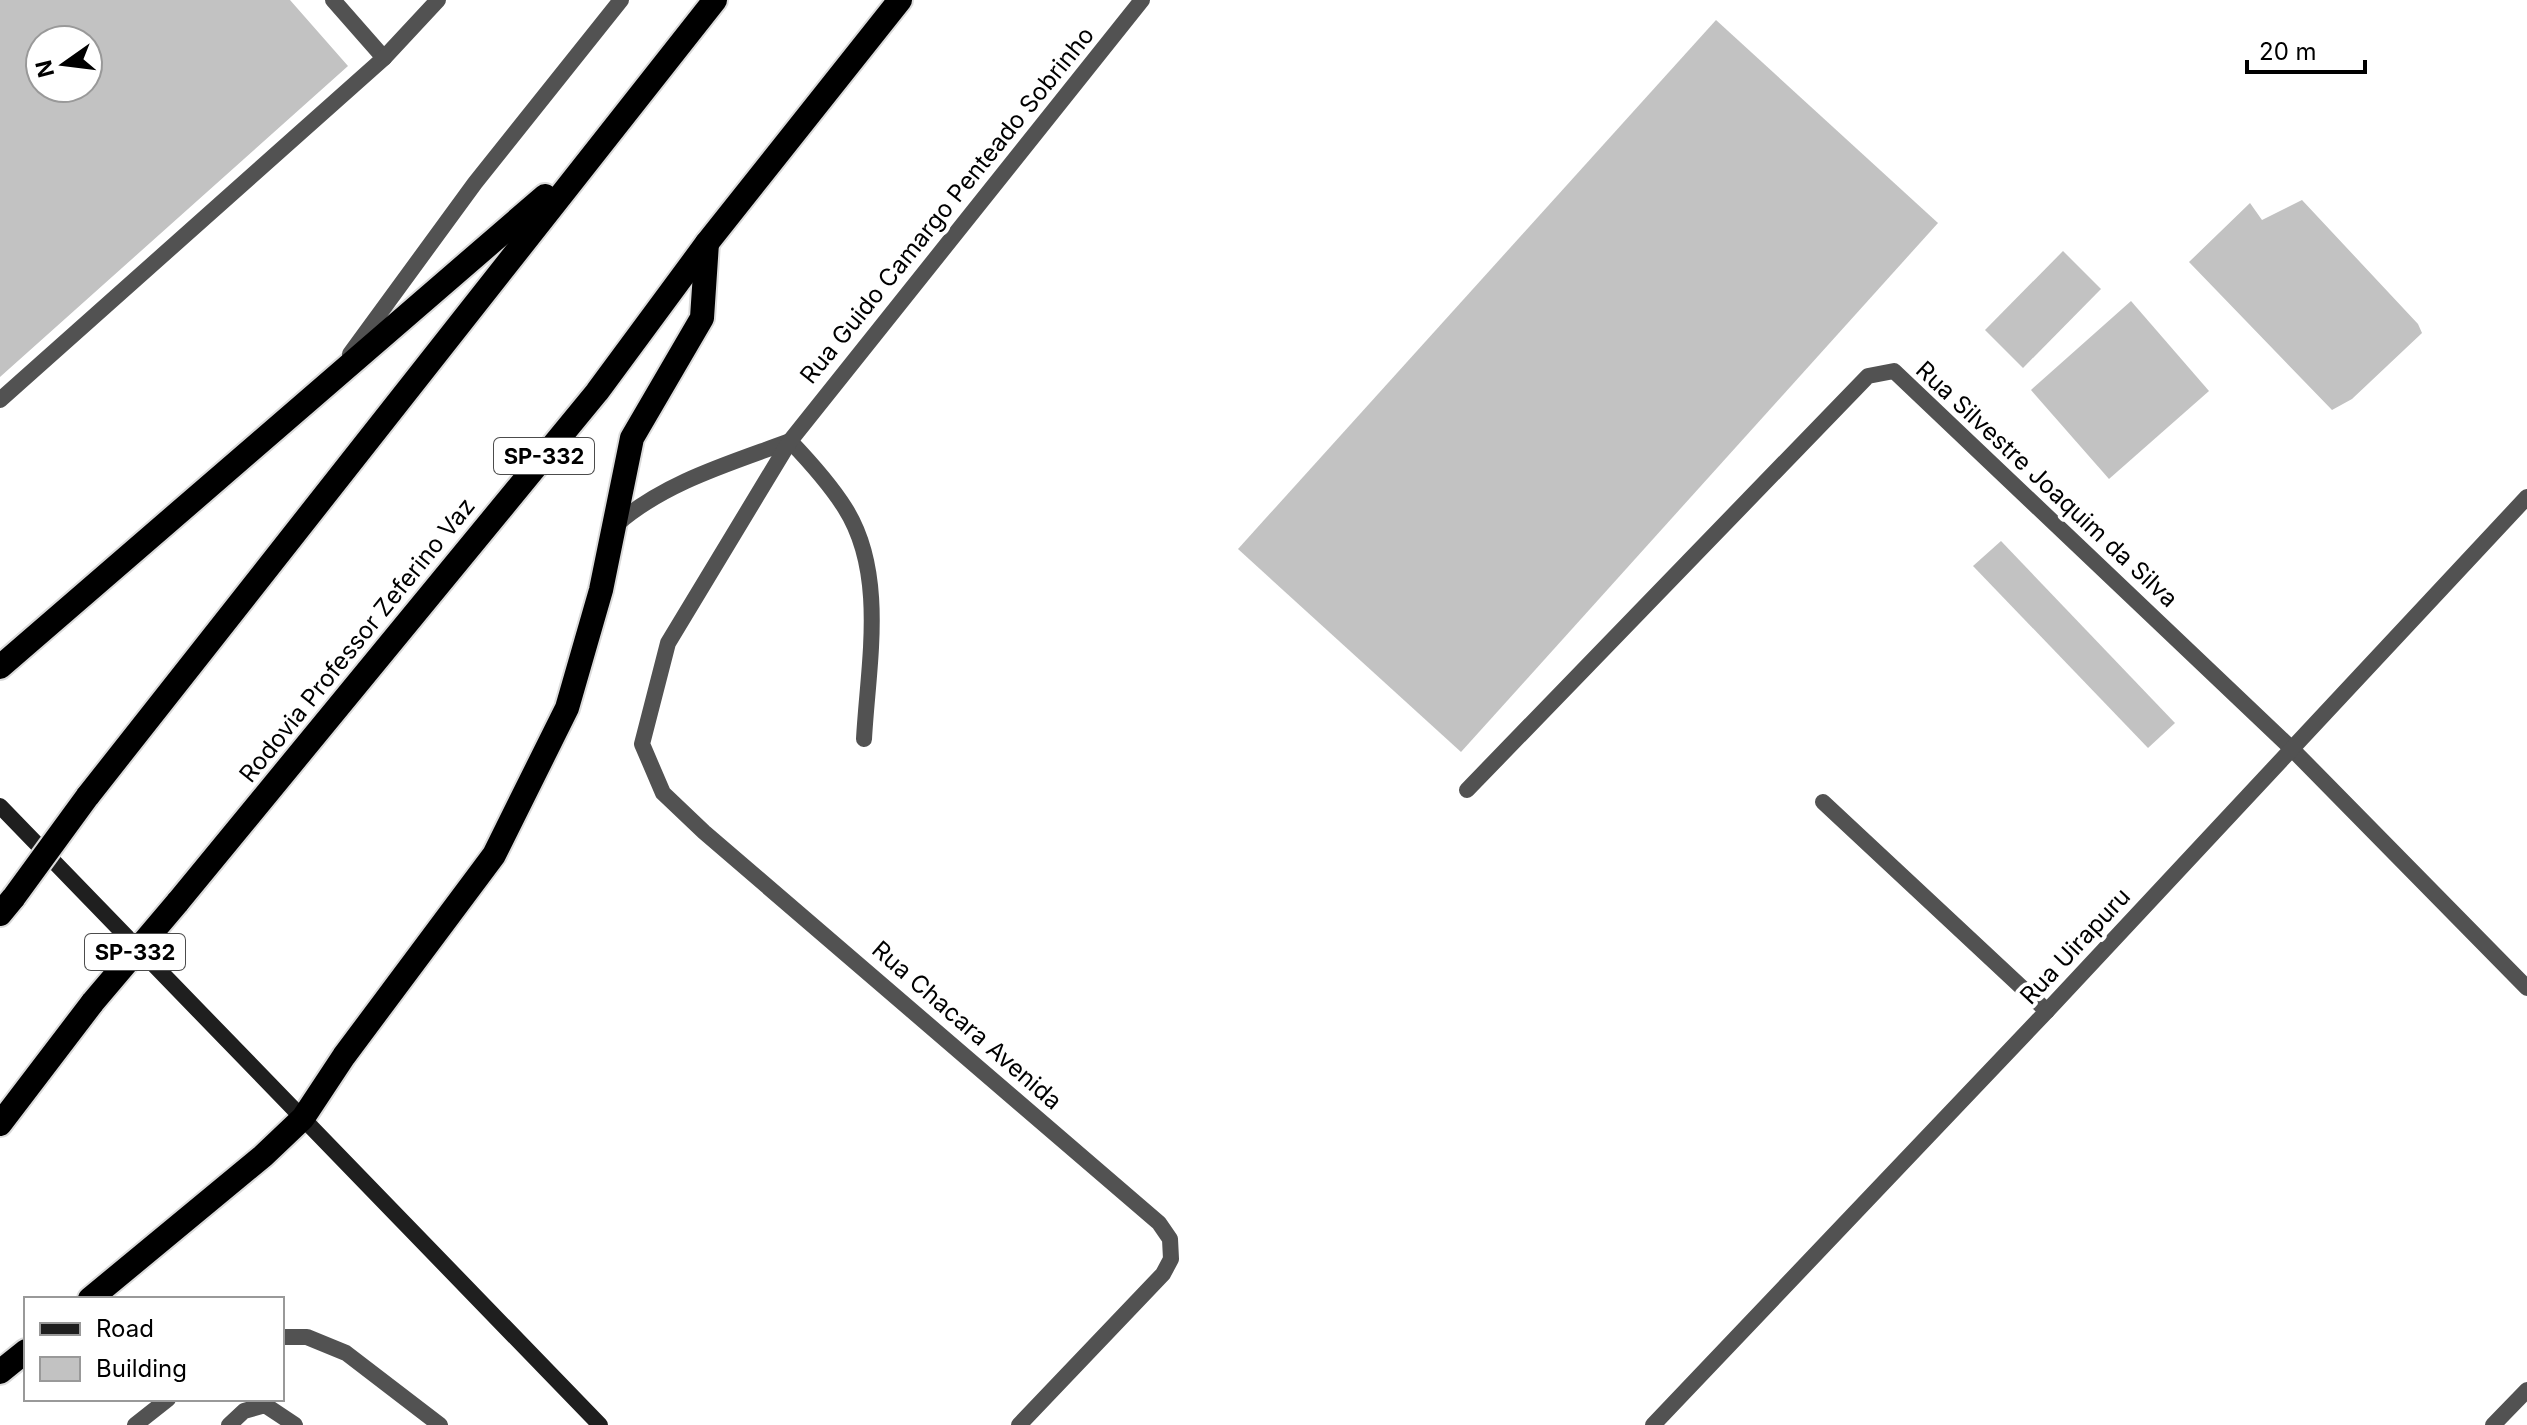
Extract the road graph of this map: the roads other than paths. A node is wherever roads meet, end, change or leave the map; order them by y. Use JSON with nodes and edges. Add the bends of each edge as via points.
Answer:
{"nodes":[{"id":1,"x":333,"y":0,"type":"edge"},
{"id":2,"x":438,"y":0,"type":"edge"},
{"id":3,"x":621,"y":0,"type":"edge"},
{"id":4,"x":715,"y":0,"type":"edge"},
{"id":5,"x":900,"y":0,"type":"edge"},
{"id":6,"x":1142,"y":0,"type":"edge"},
{"id":7,"x":384,"y":58,"type":"junction"},
{"id":8,"x":589,"y":158,"type":"junction"},
{"id":9,"x":707,"y":243,"type":"junction"},
{"id":10,"x":329,"y":384,"type":"junction"},
{"id":11,"x":0,"y":400,"type":"edge"},
{"id":12,"x":790,"y":441,"type":"junction"},
{"id":13,"x":2527,"y":497,"type":"edge"},
{"id":14,"x":617,"y":524,"type":"junction"},
{"id":15,"x":668,"y":643,"type":"joint"},
{"id":16,"x":0,"y":667,"type":"edge"},
{"id":17,"x":864,"y":739,"type":"dead end"},
{"id":18,"x":2292,"y":749,"type":"junction"},
{"id":19,"x":1467,"y":790,"type":"dead end"},
{"id":20,"x":1823,"y":802,"type":"dead end"},
{"id":21,"x":0,"y":806,"type":"edge"},
{"id":22,"x":7,"y":906,"type":"edge"},
{"id":23,"x":2527,"y":988,"type":"edge"},
{"id":24,"x":2047,"y":1011,"type":"junction"},
{"id":25,"x":303,"y":1118,"type":"junction"},
{"id":26,"x":0,"y":1124,"type":"edge"},
{"id":27,"x":92,"y":1297,"type":"edge"},
{"id":28,"x":284,"y":1337,"type":"edge"},
{"id":29,"x":24,"y":1353,"type":"edge"},
{"id":30,"x":0,"y":1372,"type":"edge"},
{"id":31,"x":2527,"y":1390,"type":"edge"},
{"id":32,"x":165,"y":1401,"type":"edge"},
{"id":33,"x":135,"y":1425,"type":"edge"},
{"id":34,"x":229,"y":1425,"type":"edge"},
{"id":35,"x":295,"y":1425,"type":"edge"},
{"id":36,"x":440,"y":1425,"type":"edge"},
{"id":37,"x":600,"y":1425,"type":"edge"},
{"id":38,"x":1019,"y":1425,"type":"edge"},
{"id":39,"x":1653,"y":1425,"type":"edge"},
{"id":40,"x":2493,"y":1425,"type":"edge"}],
"edges":[{"from":1,"to":7,"type":"street"},
{"from":2,"to":7,"type":"street"},
{"from":3,"to":10,"type":"street","via":[[475,183]]},
{"from":4,"to":8,"type":"highway"},
{"from":5,"to":9,"type":"highway","name":"Rodovia Professor Zeferino Vaz","number":"SP-332"},
{"from":6,"to":12,"type":"street","name":"Rua Guido Camargo Penteado Sobrinho"},
{"from":7,"to":11,"type":"street"},
{"from":8,"to":10,"type":"highway"},
{"from":8,"to":22,"type":"highway","bridge":true},
{"from":9,"to":14,"type":"highway","via":[[702,318],[632,438]]},
{"from":9,"to":26,"type":"highway","name":"Rodovia Professor Zeferino Vaz","number":"SP-332","bridge":true,"via":[[597,392],[93,1002]]},
{"from":10,"to":16,"type":"highway"},
{"from":12,"to":14,"type":"street","via":[[639,504]]},
{"from":12,"to":15,"type":"street","name":"Rua Guido Camargo Penteado Sobrinho"},
{"from":12,"to":17,"type":"street","via":[[846,510],[864,549],[872,592]]},
{"from":13,"to":18,"type":"street","name":"Rua Uirapuru"},
{"from":14,"to":25,"type":"highway","via":[[567,708],[494,855]]},
{"from":15,"to":38,"type":"street","name":"Rua Chacara Avenida","via":[[642,744],[663,793],[1091,1163],[1170,1239],[1171,1259],[1163,1274]]},
{"from":18,"to":19,"type":"street","name":"Rua Silvestre Joaquim da Silva","via":[[1894,371],[1868,376]]},
{"from":18,"to":23,"type":"street","name":"Rua Silvestre Joaquim da Silva"},
{"from":18,"to":24,"type":"street","name":"Rua Uirapuru"},
{"from":20,"to":24,"type":"street"},
{"from":21,"to":25,"type":"main road"},
{"from":24,"to":39,"type":"street","name":"Rua Uirapuru"},
{"from":25,"to":27,"type":"highway"},
{"from":25,"to":37,"type":"main road"},
{"from":28,"to":36,"type":"street","via":[[307,1337],[346,1353]]},
{"from":29,"to":30,"type":"highway"},
{"from":31,"to":40,"type":"street"},
{"from":32,"to":33,"type":"street"},
{"from":34,"to":35,"type":"street","via":[[244,1411],[265,1405]]}]}
